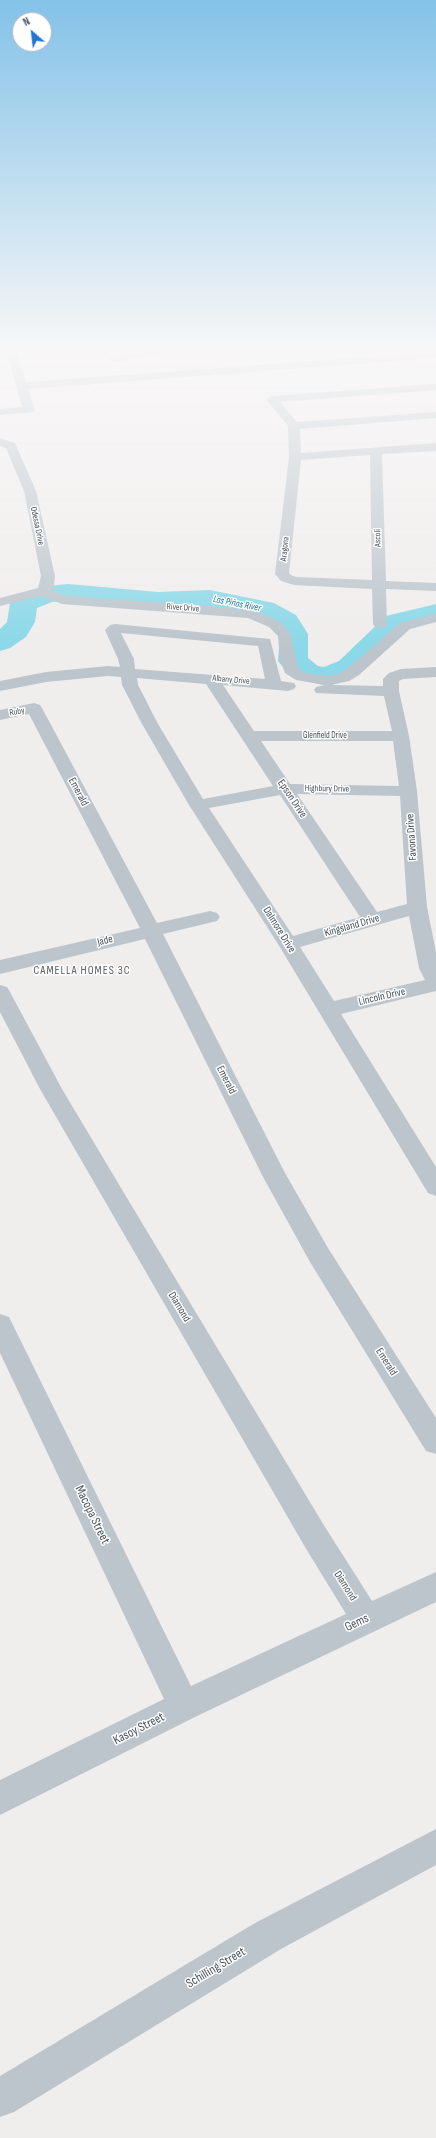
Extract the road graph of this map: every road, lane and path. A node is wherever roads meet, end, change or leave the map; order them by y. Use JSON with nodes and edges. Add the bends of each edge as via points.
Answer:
{"nodes":[{"id":1,"x":10,"y":446,"type":"edge"},
{"id":2,"x":295,"y":446,"type":"edge"},
{"id":3,"x":436,"y":447,"type":"edge"},
{"id":4,"x":376,"y":452,"type":"junction"},
{"id":5,"x":295,"y":457,"type":"junction"},
{"id":6,"x":378,"y":584,"type":"junction"},
{"id":7,"x":436,"y":587,"type":"edge"},
{"id":8,"x":45,"y":592,"type":"junction"},
{"id":9,"x":0,"y":602,"type":"edge"},
{"id":10,"x":380,"y":624,"type":"dead end"},
{"id":11,"x":434,"y":624,"type":"edge"},
{"id":12,"x":127,"y":671,"type":"junction"},
{"id":13,"x":436,"y":672,"type":"edge"},
{"id":14,"x":210,"y":678,"type":"junction"},
{"id":15,"x":274,"y":684,"type":"junction"},
{"id":16,"x":0,"y":686,"type":"edge"},
{"id":17,"x":391,"y":691,"type":"junction"},
{"id":18,"x":34,"y":708,"type":"joint"},
{"id":19,"x":0,"y":715,"type":"edge"},
{"id":20,"x":249,"y":736,"type":"junction"},
{"id":21,"x":401,"y":736,"type":"junction"},
{"id":22,"x":285,"y":789,"type":"junction"},
{"id":23,"x":408,"y":791,"type":"junction"},
{"id":24,"x":198,"y":805,"type":"junction"},
{"id":25,"x":417,"y":908,"type":"junction"},
{"id":26,"x":210,"y":917,"type":"dead end"},
{"id":27,"x":372,"y":920,"type":"junction"},
{"id":28,"x":151,"y":930,"type":"junction"},
{"id":29,"x":288,"y":944,"type":"junction"},
{"id":30,"x":0,"y":967,"type":"edge"},
{"id":31,"x":436,"y":983,"type":"edge"},
{"id":32,"x":0,"y":992,"type":"edge"},
{"id":33,"x":327,"y":1010,"type":"junction"},
{"id":34,"x":436,"y":1187,"type":"edge"},
{"id":35,"x":0,"y":1325,"type":"edge"},
{"id":36,"x":436,"y":1442,"type":"edge"},
{"id":37,"x":436,"y":1587,"type":"edge"},
{"id":38,"x":366,"y":1619,"type":"junction"},
{"id":39,"x":278,"y":1661,"type":"joint"},
{"id":40,"x":184,"y":1706,"type":"junction"},
{"id":41,"x":0,"y":1798,"type":"edge"},
{"id":42,"x":436,"y":1846,"type":"edge"},
{"id":43,"x":0,"y":2098,"type":"edge"}],
"edges":[{"from":1,"to":8,"type":"street","name":"Odessa Drive","via":[[30,491],[48,576]]},
{"from":2,"to":5,"type":"street","name":"Aragona"},
{"from":3,"to":4,"type":"street"},
{"from":4,"to":5,"type":"street"},
{"from":4,"to":6,"type":"street","name":"Ascoli"},
{"from":5,"to":6,"type":"street","name":"Aragona","via":[[282,574],[294,581]]},
{"from":6,"to":7,"type":"street","name":"Aragona"},
{"from":6,"to":10,"type":"street","name":"Ascoli"},
{"from":8,"to":9,"type":"street"},
{"from":8,"to":11,"type":"street","name":"River Drive","via":[[62,600],[210,610],[256,616],[274,624],[285,635],[291,670],[302,677],[328,681],[343,678],[353,672],[405,626]]},
{"from":12,"to":14,"type":"street","name":"Albany Drive"},
{"from":12,"to":15,"type":"street","name":"Dalmore Drive","via":[[126,659],[112,630],[115,628],[265,642]]},
{"from":12,"to":16,"type":"street","name":"Albany Drive","via":[[72,674]]},
{"from":12,"to":24,"type":"street","name":"Dalmore Drive","via":[[130,685],[150,724]]},
{"from":13,"to":17,"type":"street","via":[[395,676],[391,679]]},
{"from":14,"to":15,"type":"street","name":"Albany Drive"},
{"from":14,"to":20,"type":"street","name":"Epson Drive"},
{"from":15,"to":17,"type":"street","name":"Albany Drive","via":[[310,689]]},
{"from":17,"to":21,"type":"street","name":"Favona Drive"},
{"from":18,"to":19,"type":"street","name":"Ruby"},
{"from":18,"to":28,"type":"street","name":"Emerald"},
{"from":20,"to":21,"type":"street","name":"Glenfield Drive"},
{"from":20,"to":22,"type":"street","name":"Epson Drive"},
{"from":21,"to":23,"type":"street","name":"Favona Drive"},
{"from":22,"to":23,"type":"street","name":"Highbury Drive"},
{"from":22,"to":24,"type":"street","name":"Highbury Drive"},
{"from":22,"to":27,"type":"street","name":"Epson Drive"},
{"from":23,"to":25,"type":"street","name":"Favona Drive"},
{"from":24,"to":29,"type":"street","name":"Dalmore Drive"},
{"from":25,"to":27,"type":"street","name":"Kingsland Drive"},
{"from":25,"to":31,"type":"street","name":"Favona Drive","via":[[429,968]]},
{"from":26,"to":28,"type":"street","name":"Jade"},
{"from":27,"to":29,"type":"street","name":"Kingsland Drive"},
{"from":28,"to":30,"type":"street","name":"Jade"},
{"from":28,"to":36,"type":"street","name":"Emerald","via":[[278,1182],[319,1255]]},
{"from":29,"to":33,"type":"street","name":"Dalmore Drive"},
{"from":31,"to":33,"type":"street","name":"Lincoln Drive"},
{"from":32,"to":38,"type":"street","name":"Diamond","via":[[121,1210]]},
{"from":33,"to":34,"type":"street","name":"Dalmore Drive"},
{"from":35,"to":40,"type":"street","name":"Macopa Street"},
{"from":37,"to":38,"type":"street","name":"Gems"},
{"from":38,"to":39,"type":"street","name":"Gems"},
{"from":39,"to":40,"type":"street","name":"Kasoy Street"},
{"from":40,"to":41,"type":"street","name":"Kasoy Street"},
{"from":42,"to":43,"type":"street","name":"Schilling Street","via":[[268,1936]]}]}
